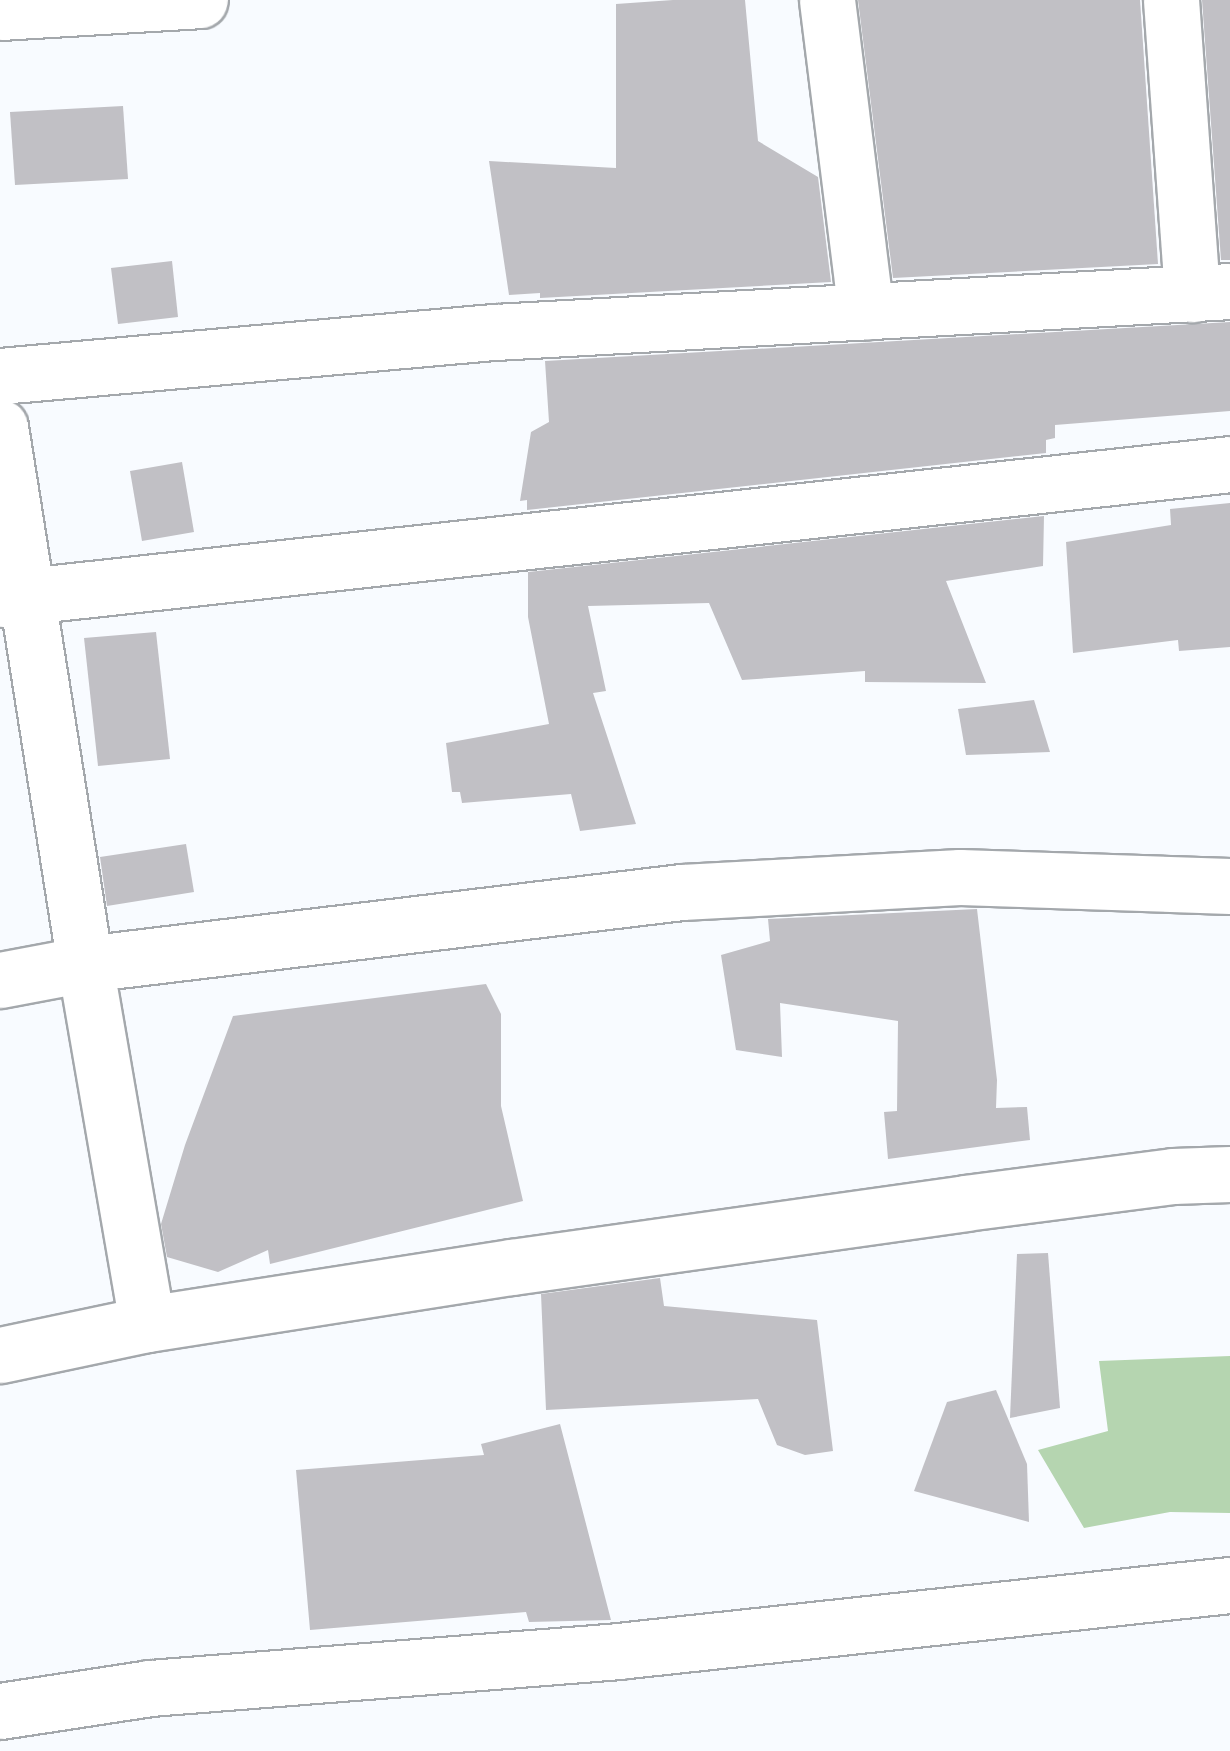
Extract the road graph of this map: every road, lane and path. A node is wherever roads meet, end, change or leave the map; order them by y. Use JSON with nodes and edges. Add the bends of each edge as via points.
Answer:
{"nodes":[{"id":1,"x":200,"y":0,"type":"edge"},
{"id":2,"x":827,"y":0,"type":"edge"},
{"id":3,"x":1171,"y":0,"type":"edge"},
{"id":4,"x":0,"y":12,"type":"edge"},
{"id":5,"x":1211,"y":292,"type":"edge"},
{"id":6,"x":866,"y":312,"type":"junction"},
{"id":7,"x":0,"y":376,"type":"edge"},
{"id":8,"x":0,"y":427,"type":"edge"},
{"id":9,"x":1230,"y":464,"type":"edge"},
{"id":10,"x":13,"y":598,"type":"edge"},
{"id":11,"x":1230,"y":886,"type":"edge"},
{"id":12,"x":85,"y":964,"type":"junction"},
{"id":13,"x":0,"y":980,"type":"edge"},
{"id":14,"x":1230,"y":1174,"type":"edge"},
{"id":15,"x":147,"y":1324,"type":"junction"},
{"id":16,"x":0,"y":1355,"type":"edge"},
{"id":17,"x":1230,"y":1585,"type":"edge"},
{"id":18,"x":0,"y":1711,"type":"edge"}],
"edges":[{"from":1,"to":4,"type":"street"},
{"from":2,"to":6,"type":"street"},
{"from":3,"to":5,"type":"street"},
{"from":5,"to":6,"type":"street"},
{"from":6,"to":7,"type":"street","via":[[495,332]]},
{"from":8,"to":10,"type":"street"},
{"from":9,"to":10,"type":"street"},
{"from":10,"to":12,"type":"street"},
{"from":11,"to":12,"type":"street","via":[[960,877],[682,892]]},
{"from":12,"to":13,"type":"street"},
{"from":12,"to":15,"type":"street"},
{"from":14,"to":15,"type":"street","via":[[965,1203]]},
{"from":15,"to":16,"type":"street"},
{"from":17,"to":18,"type":"street","via":[[618,1652],[150,1688]]}]}
